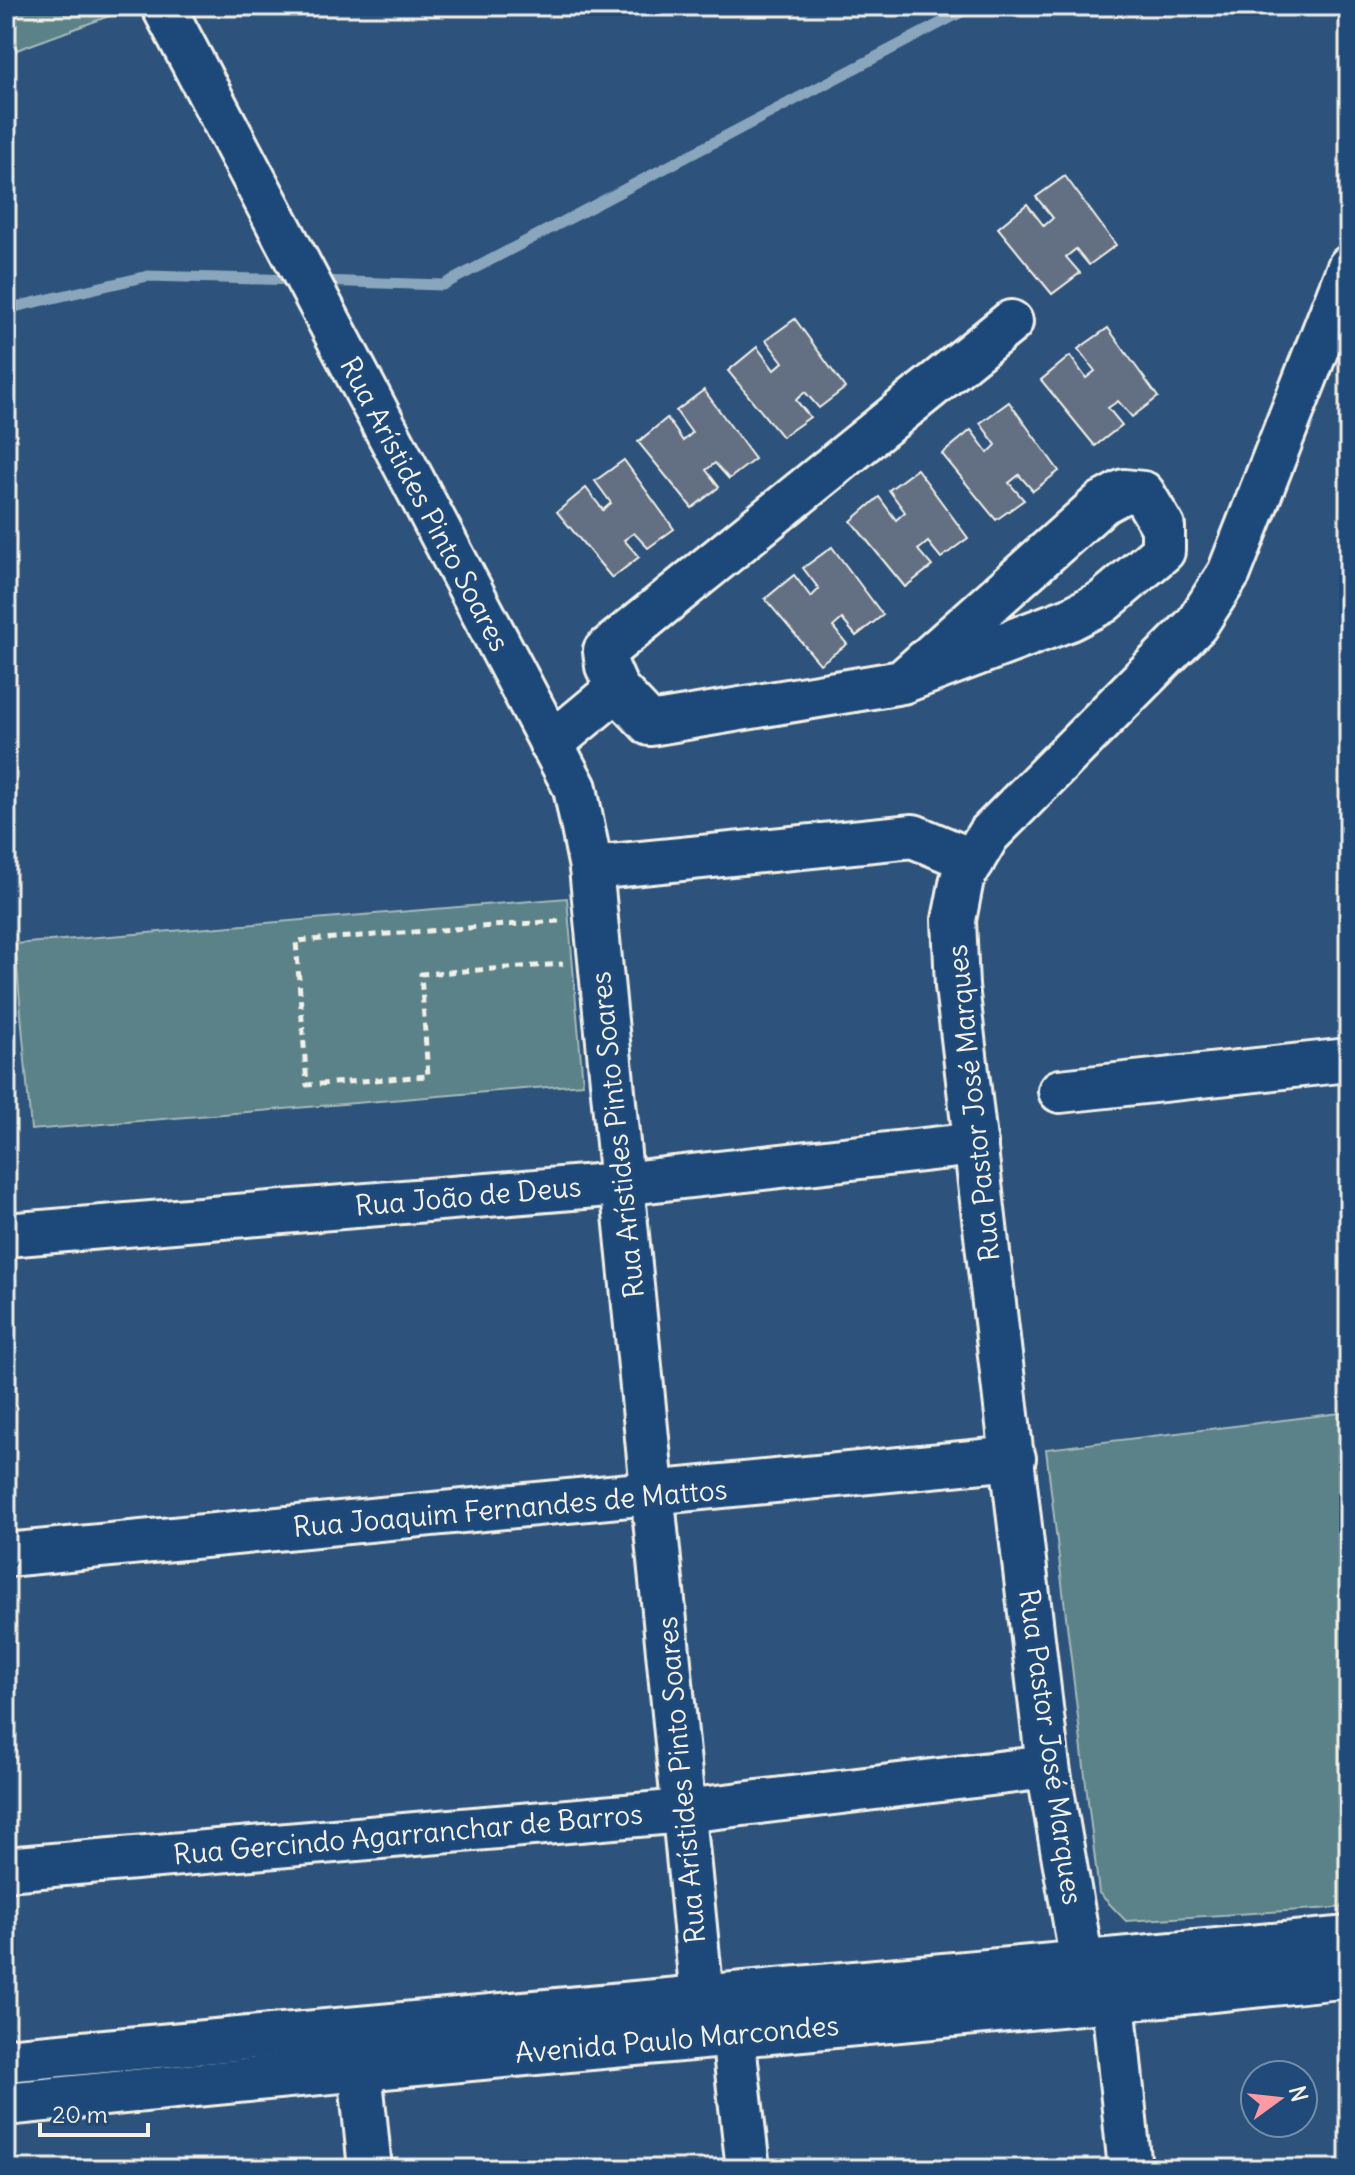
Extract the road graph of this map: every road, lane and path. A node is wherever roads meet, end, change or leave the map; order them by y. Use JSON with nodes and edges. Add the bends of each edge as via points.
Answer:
{"nodes":[{"id":1,"x":163,"y":6,"type":"edge"},
{"id":2,"x":1349,"y":267,"type":"edge"},
{"id":3,"x":1011,"y":322,"type":"dead end"},
{"id":4,"x":902,"y":682,"type":"junction"},
{"id":5,"x":617,"y":689,"type":"junction"},
{"id":6,"x":551,"y":744,"type":"junction"},
{"id":7,"x":973,"y":861,"type":"junction"},
{"id":8,"x":591,"y":868,"type":"junction"},
{"id":9,"x":596,"y":918,"type":"junction"},
{"id":10,"x":600,"y":961,"type":"junction"},
{"id":11,"x":1349,"y":1060,"type":"edge"},
{"id":12,"x":1060,"y":1091,"type":"dead end"},
{"id":13,"x":976,"y":1144,"type":"junction"},
{"id":14,"x":620,"y":1184,"type":"junction"},
{"id":15,"x":6,"y":1235,"type":"edge"},
{"id":16,"x":1014,"y":1458,"type":"junction"},
{"id":17,"x":654,"y":1495,"type":"junction"},
{"id":18,"x":6,"y":1555,"type":"edge"},
{"id":19,"x":1048,"y":1767,"type":"junction"},
{"id":20,"x":684,"y":1811,"type":"junction"},
{"id":21,"x":6,"y":1869,"type":"edge"},
{"id":22,"x":1349,"y":1938,"type":"edge"},
{"id":23,"x":1082,"y":1963,"type":"junction"},
{"id":24,"x":1349,"y":1976,"type":"edge"},
{"id":25,"x":702,"y":1998,"type":"junction"},
{"id":26,"x":1113,"y":2001,"type":"junction"},
{"id":27,"x":733,"y":2035,"type":"junction"},
{"id":28,"x":358,"y":2047,"type":"junction"},
{"id":29,"x":6,"y":2060,"type":"edge"},
{"id":30,"x":6,"y":2104,"type":"edge"},
{"id":31,"x":370,"y":2169,"type":"edge"},
{"id":32,"x":748,"y":2169,"type":"edge"},
{"id":33,"x":1130,"y":2169,"type":"edge"}],
"edges":[{"from":1,"to":6,"type":"street","name":"Rua Arístides Pinto Soares"},
{"from":2,"to":7,"type":"street","name":"Rua Pastor José Marques","via":[[1229,573],[1196,625],[988,835]]},
{"from":3,"to":5,"type":"street","via":[[605,651]]},
{"from":4,"to":4,"type":"street","via":[[1103,602],[1163,551],[1163,527],[1143,493],[1124,491],[1102,503]]},
{"from":4,"to":5,"type":"street","via":[[650,724]]},
{"from":5,"to":6,"type":"street"},
{"from":6,"to":8,"type":"street","name":"Rua Arístides Pinto Soares","via":[[575,788]]},
{"from":7,"to":8,"type":"street","via":[[913,836]]},
{"from":7,"to":13,"type":"street","name":"Rua Pastor José Marques","via":[[962,879],[954,920]]},
{"from":8,"to":9,"type":"street","name":"Rua Arístides Pinto Soares"},
{"from":9,"to":10,"type":"street","name":"Rua Arístides Pinto Soares"},
{"from":9,"to":10,"type":"path","via":[[296,941],[307,1085],[428,1076],[421,974]]},
{"from":10,"to":14,"type":"street","name":"Rua Arístides Pinto Soares"},
{"from":11,"to":12,"type":"street"},
{"from":13,"to":14,"type":"street","name":"Rua João de Deus"},
{"from":13,"to":16,"type":"street","name":"Rua Pastor José Marques"},
{"from":14,"to":15,"type":"street","name":"Rua João de Deus"},
{"from":14,"to":17,"type":"street","name":"Rua Arístides Pinto Soares"},
{"from":16,"to":17,"type":"street","name":"Rua Joaquim Fernandes de Mattos"},
{"from":16,"to":19,"type":"street","name":"Rua Pastor José Marques"},
{"from":17,"to":18,"type":"street","name":"Rua Joaquim Fernandes de Mattos"},
{"from":17,"to":20,"type":"street","name":"Rua Arístides Pinto Soares"},
{"from":19,"to":20,"type":"street","name":"Rua Gercindo Agarranchar de Barros"},
{"from":19,"to":23,"type":"street","name":"Rua Pastor José Marques"},
{"from":20,"to":21,"type":"street","name":"Rua Gercindo Agarranchar de Barros"},
{"from":20,"to":25,"type":"street","name":"Rua Arístides Pinto Soares"},
{"from":22,"to":23,"type":"street","name":"Avenida Paulo Marcondes"},
{"from":23,"to":25,"type":"street","name":"Avenida Paulo Marcondes"},
{"from":23,"to":26,"type":"street","name":"Rua Pastor José Marques"},
{"from":24,"to":26,"type":"street","name":"Avenida Paulo Marcondes"},
{"from":25,"to":27,"type":"street"},
{"from":25,"to":28,"type":"street","name":"Avenida Paulo Marcondes"},
{"from":26,"to":27,"type":"street","name":"Avenida Paulo Marcondes"},
{"from":26,"to":33,"type":"street"},
{"from":27,"to":28,"type":"street","name":"Avenida Paulo Marcondes"},
{"from":27,"to":32,"type":"street"},
{"from":28,"to":29,"type":"street","name":"Avenida Paulo Marcondes"},
{"from":28,"to":30,"type":"street","name":"Avenida Paulo Marcondes"},
{"from":28,"to":31,"type":"street"}]}
